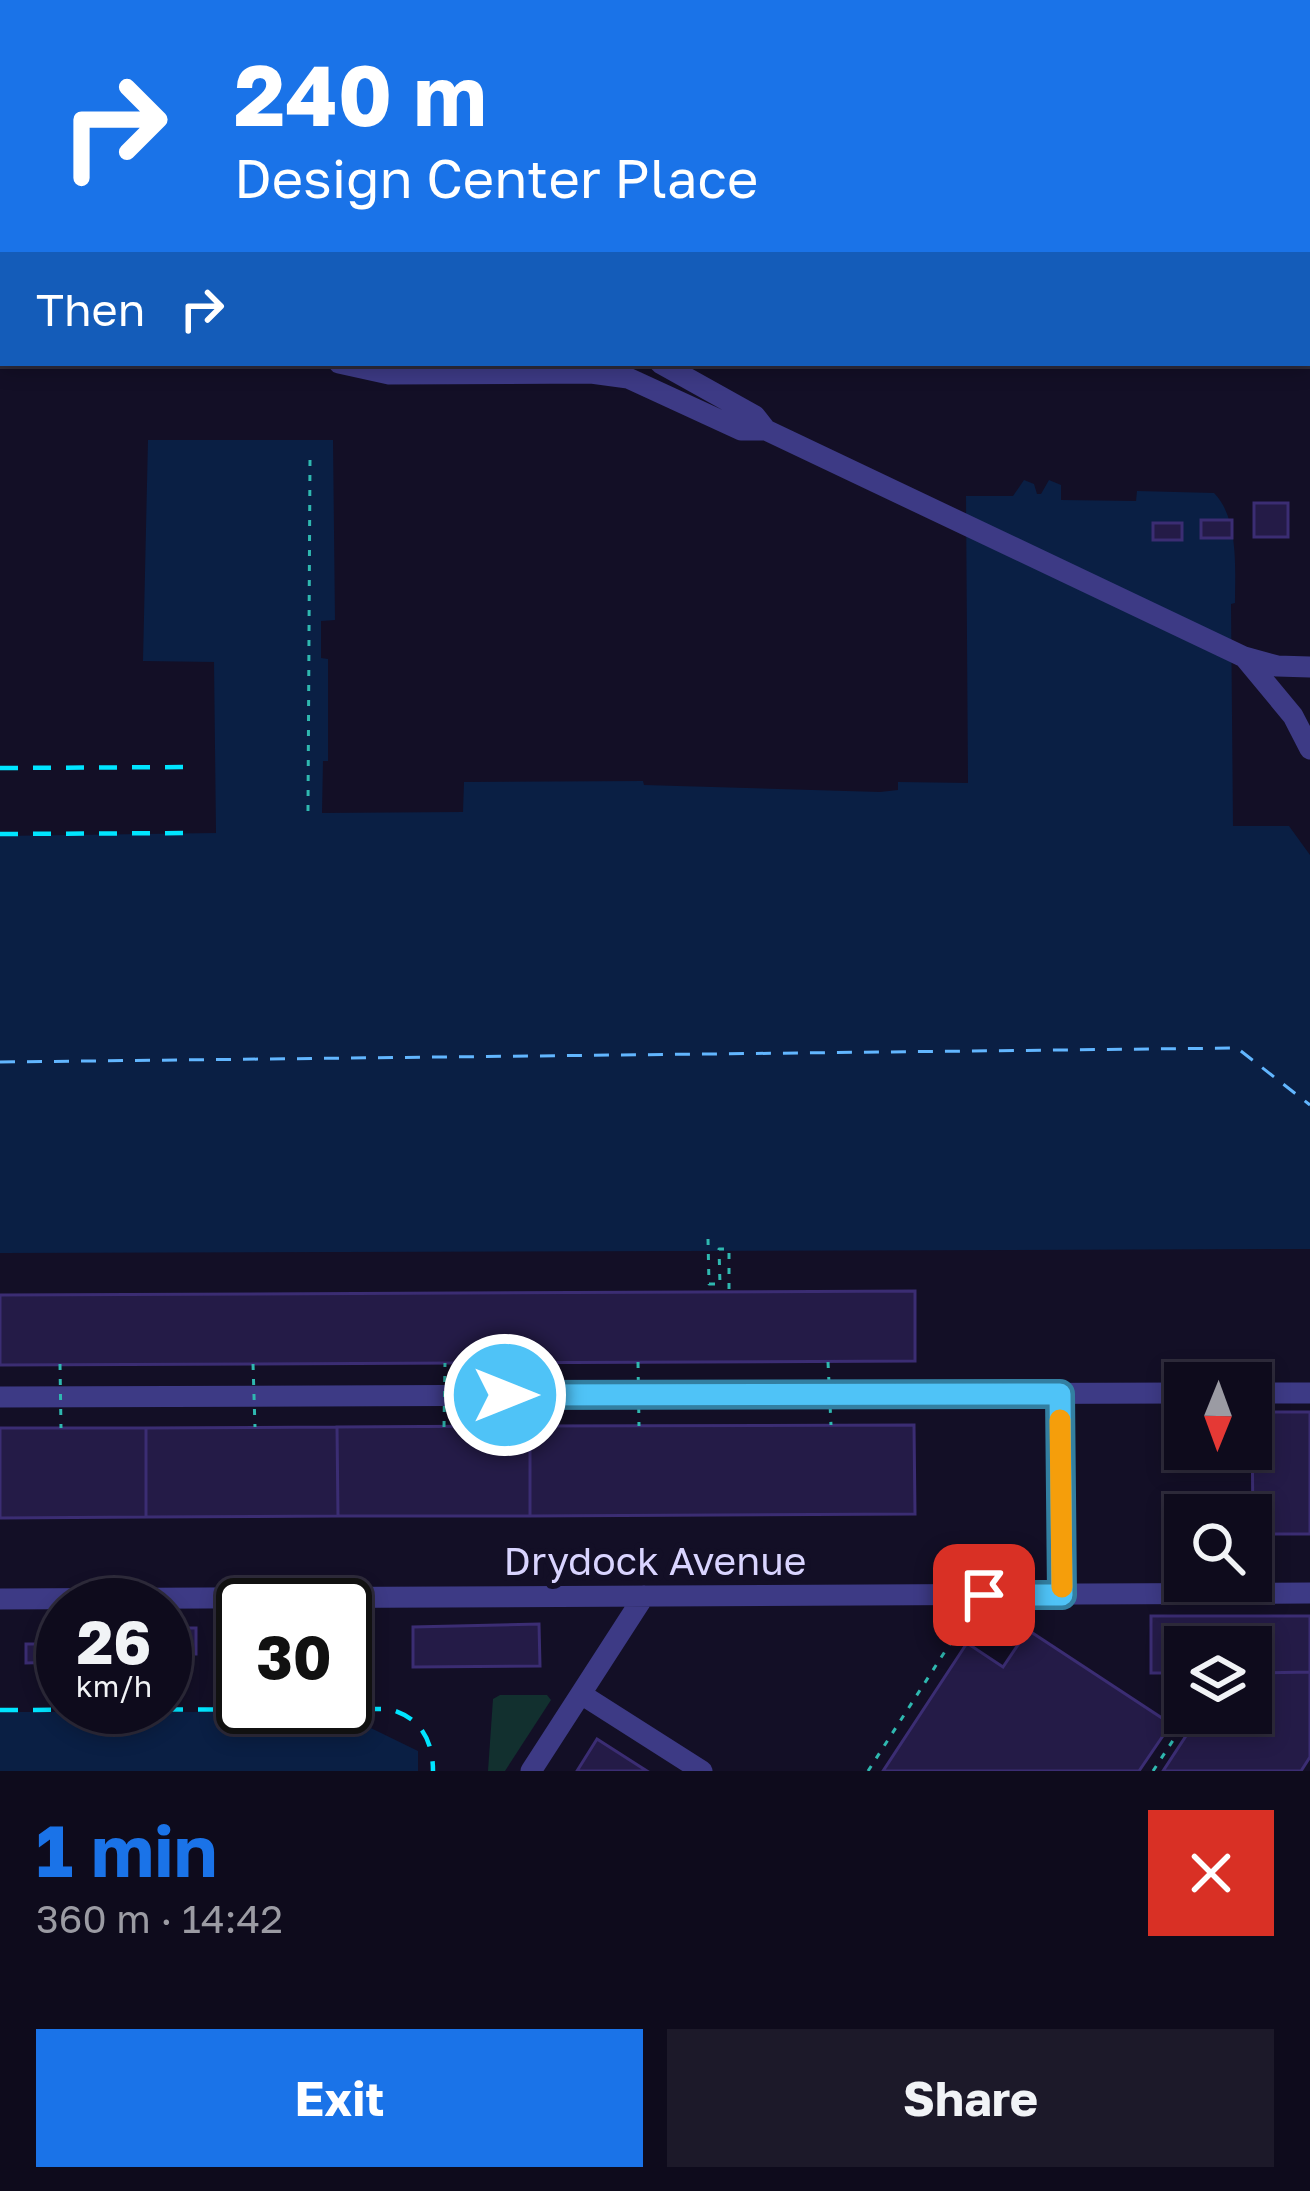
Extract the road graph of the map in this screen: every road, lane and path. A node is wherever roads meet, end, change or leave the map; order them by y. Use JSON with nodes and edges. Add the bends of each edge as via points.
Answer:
{"nodes":[{"id":1,"x":352,"y":366,"type":"edge"},
{"id":2,"x":665,"y":366,"type":"edge"},
{"id":3,"x":766,"y":430,"type":"junction"},
{"id":4,"x":310,"y":460,"type":"dead end"},
{"id":5,"x":321,"y":630,"type":"dead end"},
{"id":6,"x":308,"y":631,"type":"junction"},
{"id":7,"x":1244,"y":657,"type":"junction"},
{"id":8,"x":1310,"y":667,"type":"edge"},
{"id":9,"x":1310,"y":749,"type":"edge"},
{"id":10,"x":308,"y":811,"type":"dead end"},
{"id":11,"x":708,"y":1239,"type":"dead end"},
{"id":12,"x":729,"y":1292,"type":"dead end"},
{"id":13,"x":638,"y":1362,"type":"dead end"},
{"id":14,"x":828,"y":1362,"type":"dead end"},
{"id":15,"x":445,"y":1363,"type":"dead end"},
{"id":16,"x":60,"y":1364,"type":"dead end"},
{"id":17,"x":253,"y":1364,"type":"dead end"},
{"id":18,"x":1164,"y":1393,"type":"edge"},
{"id":19,"x":1272,"y":1393,"type":"edge"},
{"id":20,"x":1310,"y":1393,"type":"edge"},
{"id":21,"x":1060,"y":1394,"type":"junction"},
{"id":22,"x":0,"y":1397,"type":"edge"},
{"id":23,"x":831,"y":1425,"type":"dead end"},
{"id":24,"x":639,"y":1426,"type":"dead end"},
{"id":25,"x":255,"y":1427,"type":"dead end"},
{"id":26,"x":444,"y":1427,"type":"dead end"},
{"id":27,"x":62,"y":1428,"type":"dead end"},
{"id":28,"x":1310,"y":1593,"type":"edge"},
{"id":29,"x":1062,"y":1595,"type":"junction"},
{"id":30,"x":644,"y":1596,"type":"junction"},
{"id":31,"x":0,"y":1599,"type":"edge"},
{"id":32,"x":1021,"y":1641,"type":"dead end"},
{"id":33,"x":581,"y":1694,"type":"junction"},
{"id":34,"x":1177,"y":1734,"type":"edge"},
{"id":35,"x":531,"y":1771,"type":"edge"},
{"id":36,"x":702,"y":1771,"type":"edge"},
{"id":37,"x":868,"y":1771,"type":"edge"},
{"id":38,"x":1154,"y":1771,"type":"edge"}],
"edges":[{"from":1,"to":3,"type":"street","via":[[388,374],[628,378],[741,430]]},
{"from":2,"to":3,"type":"street"},
{"from":3,"to":7,"type":"street"},
{"from":4,"to":6,"type":"path"},
{"from":5,"to":6,"type":"path"},
{"from":6,"to":10,"type":"path"},
{"from":7,"to":8,"type":"street"},
{"from":7,"to":9,"type":"street"},
{"from":11,"to":12,"type":"path","via":[[709,1284],[720,1284],[719,1250],[729,1249]]},
{"from":13,"to":24,"type":"path","bridge":true},
{"from":14,"to":23,"type":"path","bridge":true},
{"from":15,"to":26,"type":"path","bridge":true},
{"from":16,"to":27,"type":"path","bridge":true},
{"from":17,"to":25,"type":"path","bridge":true},
{"from":18,"to":21,"type":"street"},
{"from":19,"to":20,"type":"street"},
{"from":21,"to":22,"type":"street"},
{"from":21,"to":29,"type":"street"},
{"from":28,"to":29,"type":"street","name":"Drydock Avenue"},
{"from":29,"to":30,"type":"street","name":"Drydock Avenue"},
{"from":30,"to":31,"type":"street","name":"Drydock Avenue"},
{"from":30,"to":33,"type":"street"},
{"from":32,"to":37,"type":"path","via":[[971,1610]]},
{"from":33,"to":35,"type":"street"},
{"from":33,"to":36,"type":"street"},
{"from":34,"to":38,"type":"path"}]}
